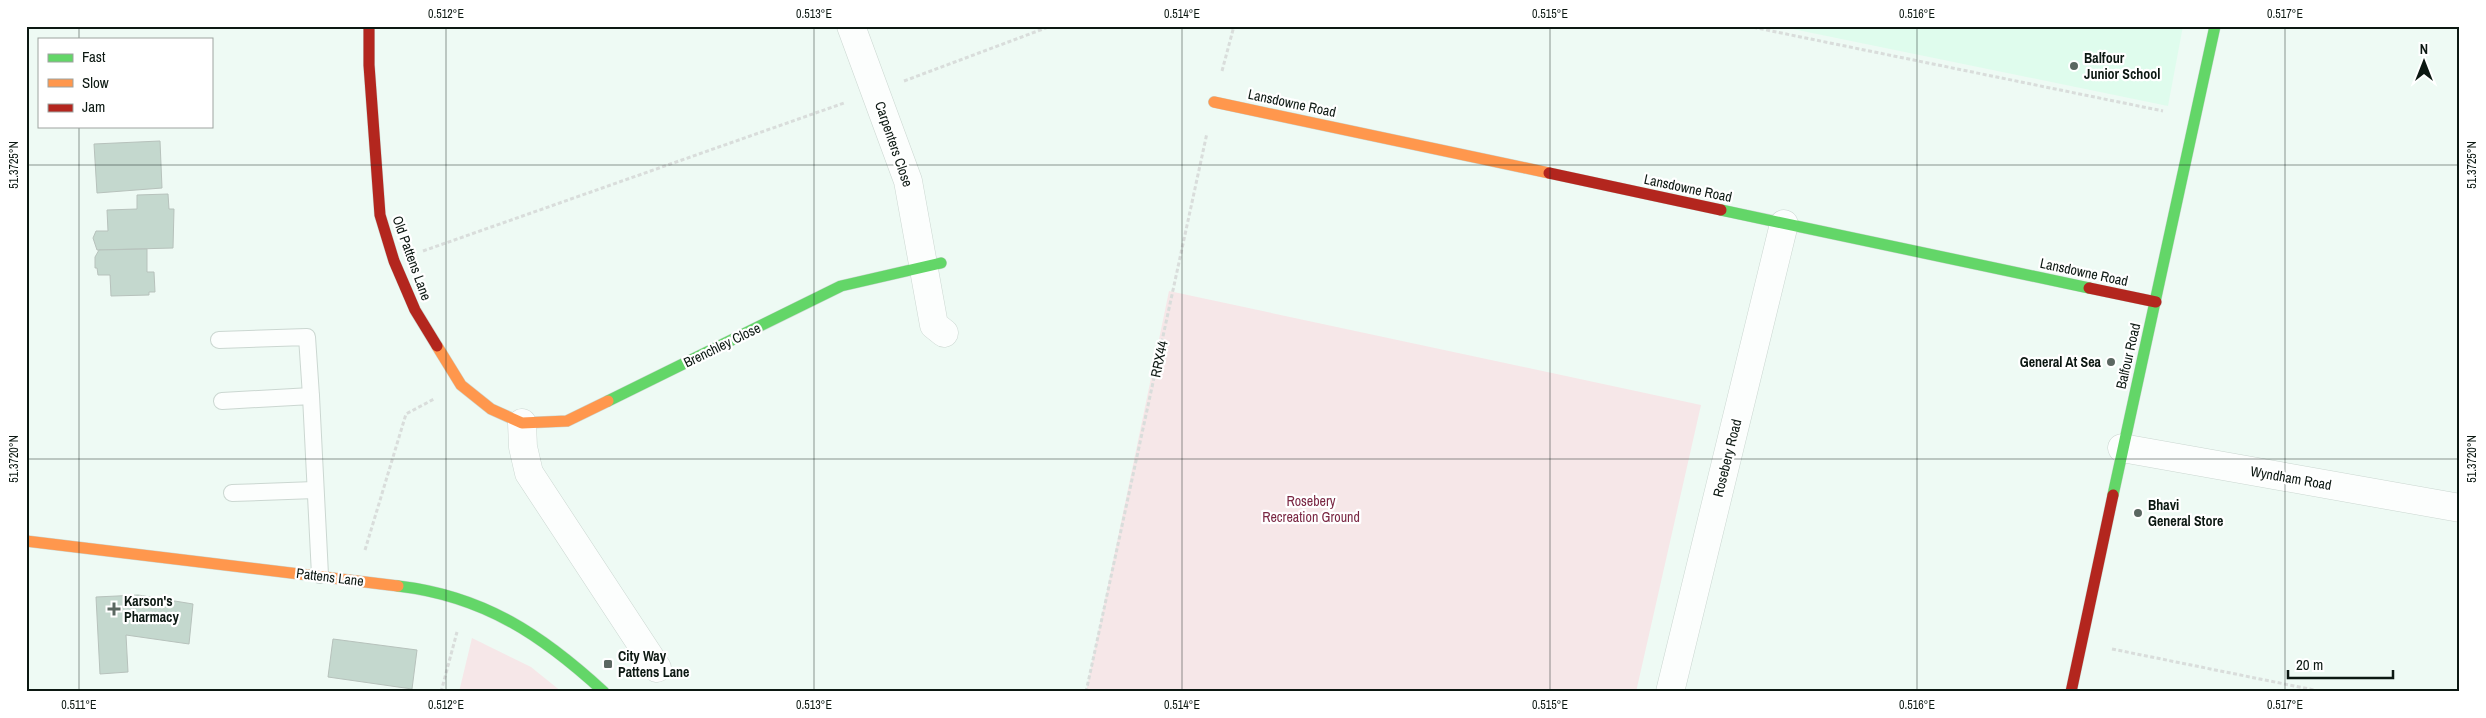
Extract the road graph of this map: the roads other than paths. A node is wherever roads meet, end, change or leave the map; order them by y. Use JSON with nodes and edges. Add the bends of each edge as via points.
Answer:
{"nodes":[{"id":1,"x":369,"y":26,"type":"edge"},
{"id":2,"x":851,"y":26,"type":"edge"},
{"id":3,"x":2215,"y":26,"type":"edge"},
{"id":4,"x":1214,"y":102,"type":"road end"},
{"id":5,"x":1784,"y":224,"type":"junction"},
{"id":6,"x":933,"y":265,"type":"junction"},
{"id":7,"x":2156,"y":302,"type":"junction"},
{"id":8,"x":944,"y":333,"type":"dead end"},
{"id":9,"x":220,"y":340,"type":"dead end"},
{"id":10,"x":311,"y":396,"type":"junction"},
{"id":11,"x":222,"y":401,"type":"dead end"},
{"id":12,"x":522,"y":423,"type":"junction"},
{"id":13,"x":2122,"y":448,"type":"junction"},
{"id":14,"x":315,"y":490,"type":"junction"},
{"id":15,"x":232,"y":492,"type":"dead end"},
{"id":16,"x":2460,"y":508,"type":"edge"},
{"id":17,"x":26,"y":542,"type":"edge"},
{"id":18,"x":320,"y":575,"type":"junction"},
{"id":19,"x":657,"y":668,"type":"dead end"},
{"id":20,"x":604,"y":692,"type":"edge"},
{"id":21,"x":1670,"y":692,"type":"edge"},
{"id":22,"x":2072,"y":692,"type":"edge"}],
"edges":[{"from":1,"to":12,"type":"street","name":"Old Pattens Lane","via":[[380,215],[394,261],[416,310],[461,385],[491,408]]},
{"from":2,"to":6,"type":"street","name":"Carpenters Close","via":[[908,181]]},
{"from":3,"to":7,"type":"street","name":"Balfour Road"},
{"from":4,"to":5,"type":"street","name":"Lansdowne Road"},
{"from":5,"to":7,"type":"street","name":"Lansdowne Road"},
{"from":5,"to":21,"type":"street","name":"Rosebery Road"},
{"from":6,"to":8,"type":"street","via":[[934,325]]},
{"from":6,"to":12,"type":"street","name":"Brenchley Close","via":[[840,286],[567,422]]},
{"from":7,"to":13,"type":"street","name":"Balfour Road"},
{"from":9,"to":10,"type":"lane","via":[[307,337]]},
{"from":10,"to":11,"type":"lane"},
{"from":10,"to":14,"type":"lane"},
{"from":12,"to":19,"type":"street","via":[[523,447],[530,473]]},
{"from":13,"to":16,"type":"street","name":"Wyndham Road"},
{"from":13,"to":22,"type":"street","name":"Balfour Road"},
{"from":14,"to":15,"type":"lane"},
{"from":14,"to":18,"type":"lane"},
{"from":17,"to":18,"type":"street","name":"Pattens Lane"},
{"from":18,"to":20,"type":"street","name":"Pattens Lane","via":[[432,590],[465,600],[509,619],[539,637],[568,658]]}]}
